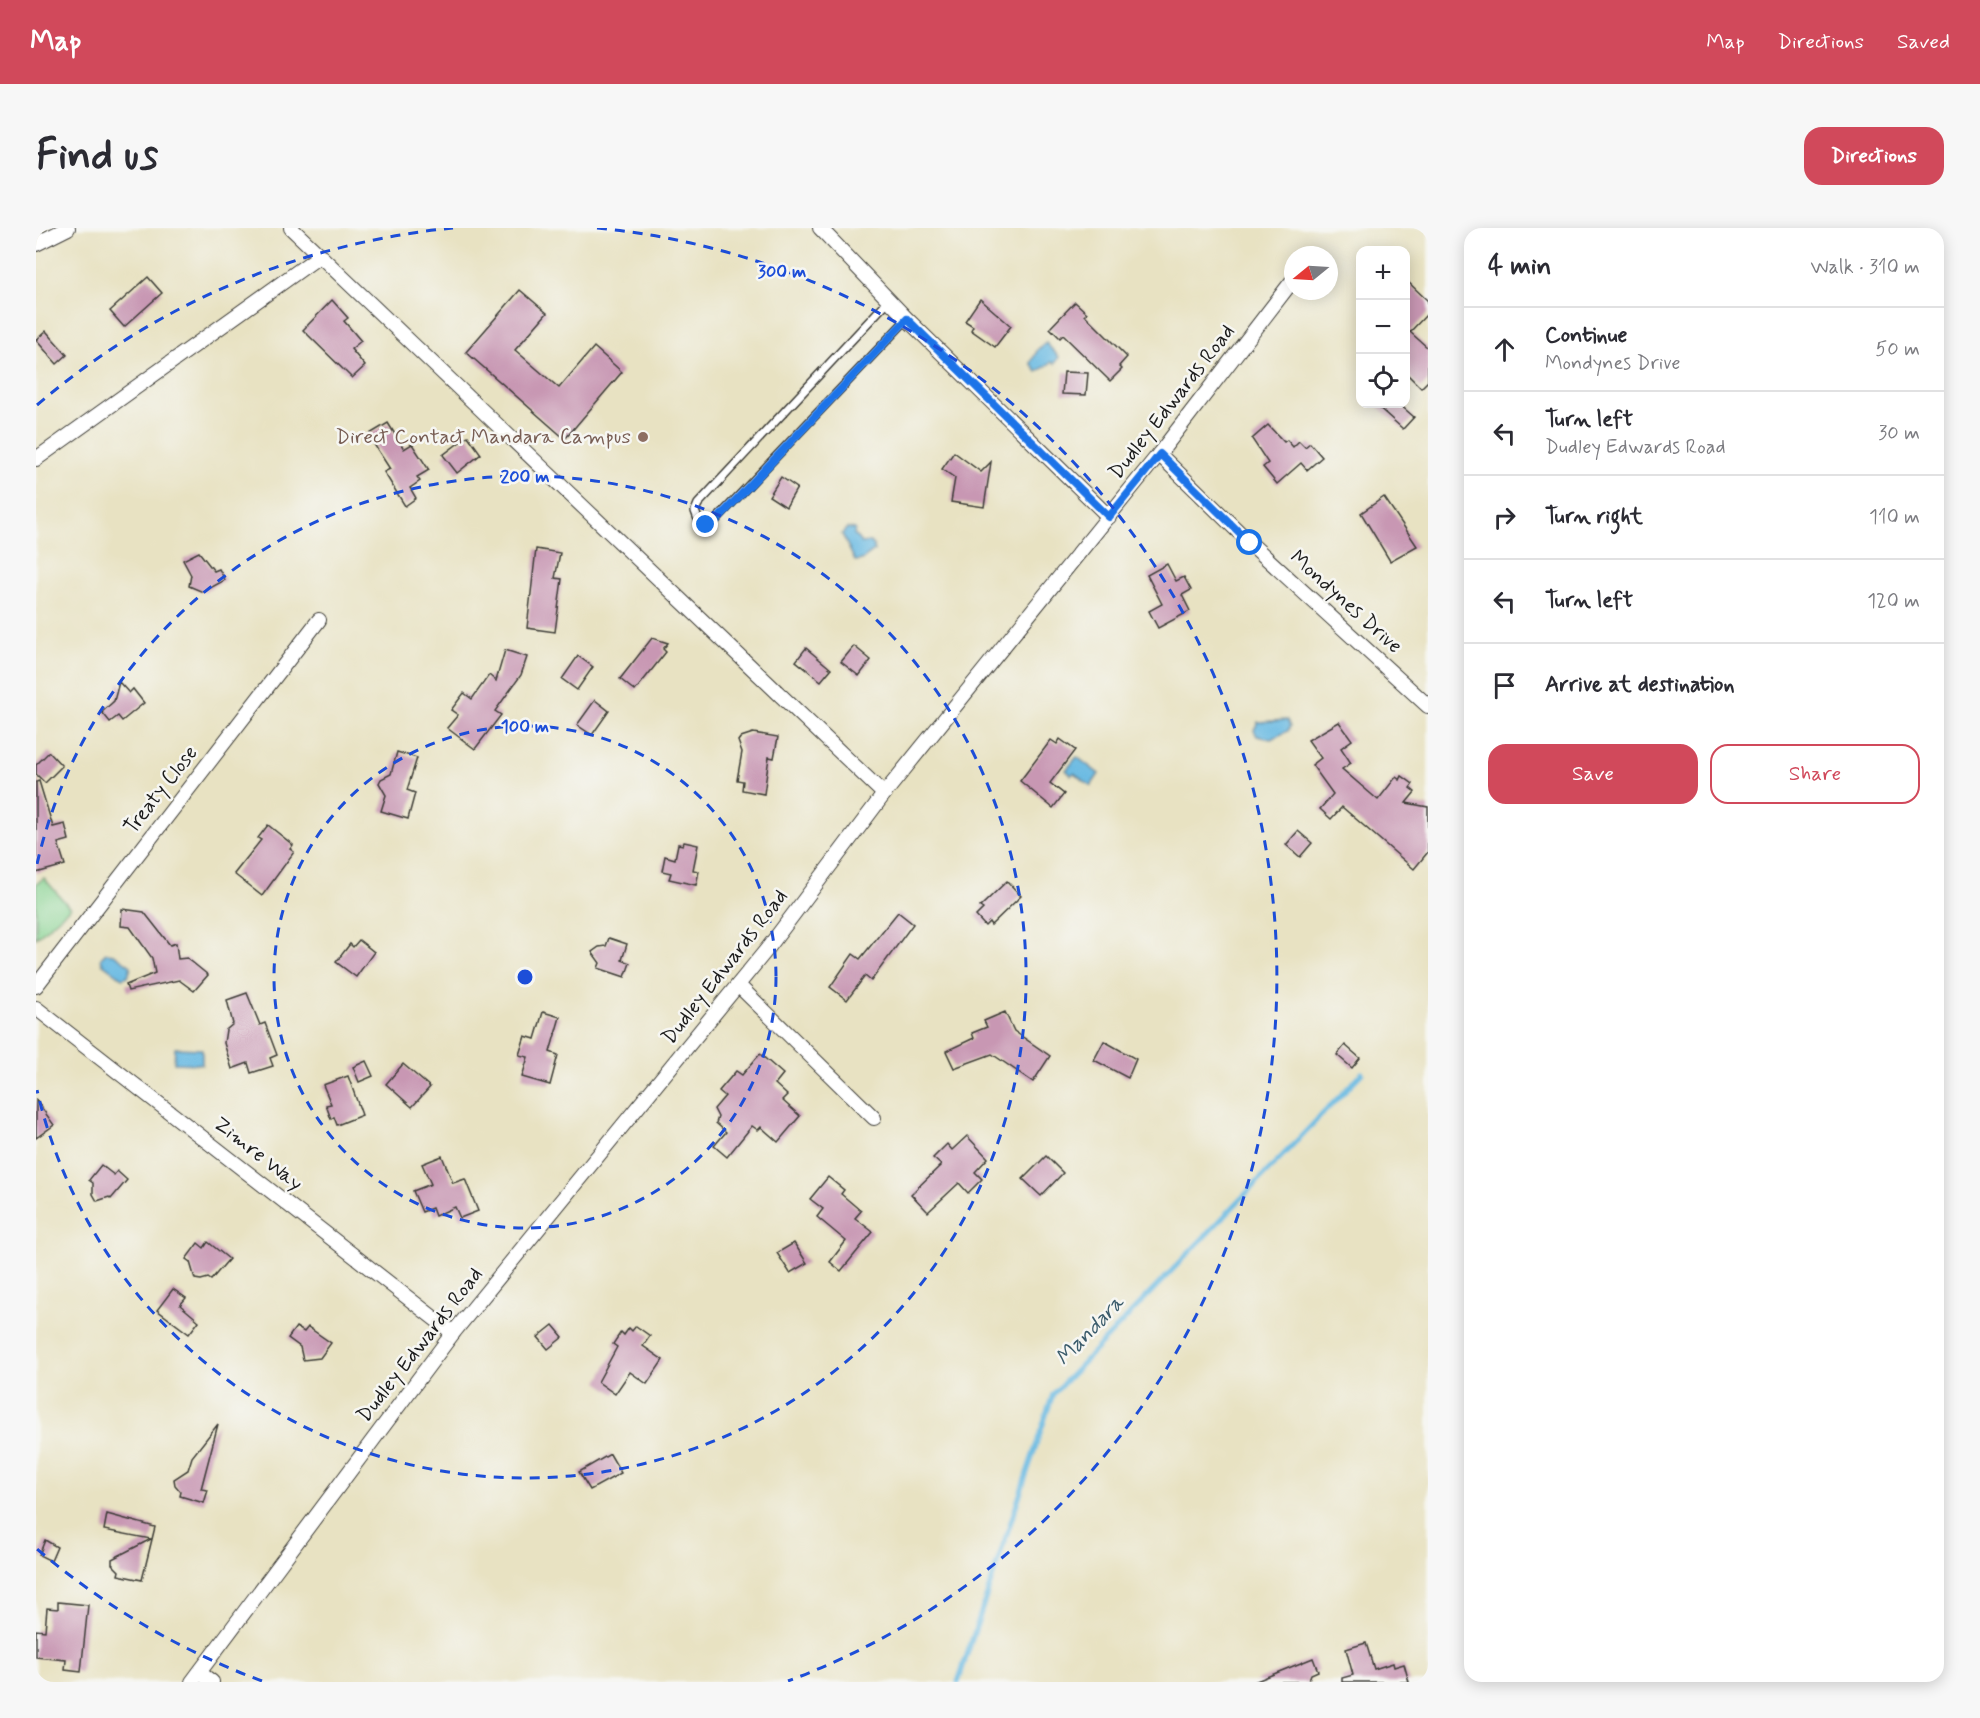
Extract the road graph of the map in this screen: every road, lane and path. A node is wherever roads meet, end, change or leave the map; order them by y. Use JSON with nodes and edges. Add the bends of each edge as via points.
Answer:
{"nodes":[{"id":1,"x":68,"y":228,"type":"edge"},
{"id":2,"x":291,"y":228,"type":"edge"},
{"id":3,"x":820,"y":228,"type":"edge"},
{"id":4,"x":36,"y":244,"type":"edge"},
{"id":5,"x":318,"y":257,"type":"junction"},
{"id":6,"x":1284,"y":292,"type":"edge"},
{"id":7,"x":889,"y":300,"type":"junction"},
{"id":8,"x":907,"y":319,"type":"junction"},
{"id":9,"x":1160,"y":454,"type":"junction"},
{"id":10,"x":36,"y":459,"type":"edge"},
{"id":11,"x":1109,"y":517,"type":"junction"},
{"id":12,"x":319,"y":620,"type":"dead end"},
{"id":13,"x":1428,"y":706,"type":"edge"},
{"id":14,"x":884,"y":794,"type":"junction"},
{"id":15,"x":36,"y":986,"type":"edge"},
{"id":16,"x":738,"y":986,"type":"junction"},
{"id":17,"x":36,"y":1008,"type":"edge"},
{"id":18,"x":874,"y":1118,"type":"dead end"},
{"id":19,"x":453,"y":1333,"type":"junction"},
{"id":20,"x":196,"y":1677,"type":"edge"},
{"id":21,"x":212,"y":1682,"type":"edge"}],
"edges":[{"from":1,"to":4,"type":"street"},
{"from":2,"to":5,"type":"street"},
{"from":3,"to":7,"type":"street"},
{"from":5,"to":10,"type":"street"},
{"from":5,"to":14,"type":"street"},
{"from":6,"to":9,"type":"street","name":"Dudley Edwards Road"},
{"from":7,"to":8,"type":"street"},
{"from":7,"to":8,"type":"lane","via":[[698,504],[695,511],[699,522],[714,523]]},
{"from":8,"to":11,"type":"street"},
{"from":9,"to":11,"type":"street","name":"Dudley Edwards Road"},
{"from":9,"to":13,"type":"street","name":"Mondynes Drive","via":[[1250,543]]},
{"from":11,"to":14,"type":"street","name":"Dudley Edwards Road"},
{"from":12,"to":15,"type":"street","name":"Treaty Close"},
{"from":14,"to":16,"type":"street","name":"Dudley Edwards Road"},
{"from":16,"to":18,"type":"street"},
{"from":16,"to":19,"type":"street","name":"Dudley Edwards Road"},
{"from":17,"to":19,"type":"street","name":"Zimre Way"},
{"from":19,"to":20,"type":"street","name":"Dudley Edwards Road"},
{"from":20,"to":21,"type":"street"}]}
